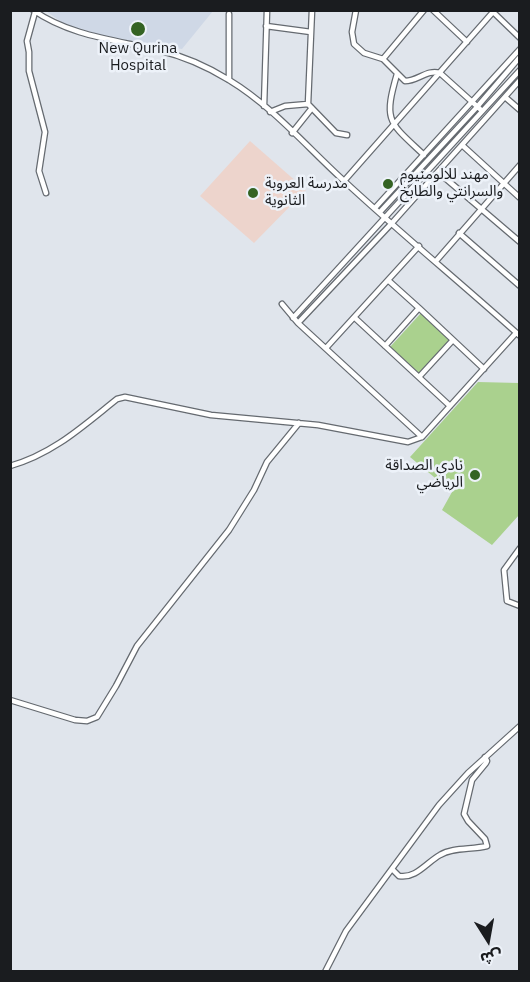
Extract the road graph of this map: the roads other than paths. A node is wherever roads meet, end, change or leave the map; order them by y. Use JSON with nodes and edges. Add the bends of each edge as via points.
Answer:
{"nodes":[{"id":1,"x":267,"y":10,"type":"edge"},
{"id":2,"x":312,"y":10,"type":"edge"},
{"id":3,"x":356,"y":10,"type":"edge"},
{"id":4,"x":424,"y":10,"type":"edge"},
{"id":5,"x":433,"y":10,"type":"edge"},
{"id":6,"x":34,"y":11,"type":"edge"},
{"id":7,"x":492,"y":11,"type":"edge"},
{"id":8,"x":229,"y":14,"type":"dead end"},
{"id":9,"x":266,"y":26,"type":"junction"},
{"id":10,"x":311,"y":32,"type":"junction"},
{"id":11,"x":519,"y":38,"type":"edge"},
{"id":12,"x":467,"y":42,"type":"junction"},
{"id":13,"x":519,"y":49,"type":"edge"},
{"id":14,"x":519,"y":57,"type":"edge"},
{"id":15,"x":383,"y":59,"type":"junction"},
{"id":16,"x":519,"y":70,"type":"edge"},
{"id":17,"x":440,"y":73,"type":"junction"},
{"id":18,"x":398,"y":74,"type":"junction"},
{"id":19,"x":229,"y":80,"type":"junction"},
{"id":20,"x":519,"y":80,"type":"edge"},
{"id":21,"x":505,"y":97,"type":"junction"},
{"id":22,"x":473,"y":102,"type":"junction"},
{"id":23,"x":264,"y":106,"type":"junction"},
{"id":24,"x":310,"y":106,"type":"junction"},
{"id":25,"x":477,"y":106,"type":"junction"},
{"id":26,"x":483,"y":111,"type":"junction"},
{"id":27,"x":519,"y":111,"type":"edge"},
{"id":28,"x":270,"y":112,"type":"junction"},
{"id":29,"x":488,"y":116,"type":"junction"},
{"id":30,"x":393,"y":126,"type":"junction"},
{"id":31,"x":292,"y":133,"type":"junction"},
{"id":32,"x":347,"y":135,"type":"dead end"},
{"id":33,"x":462,"y":145,"type":"junction"},
{"id":34,"x":424,"y":154,"type":"junction"},
{"id":35,"x":519,"y":165,"type":"edge"},
{"id":36,"x":438,"y":172,"type":"junction"},
{"id":37,"x":344,"y":181,"type":"junction"},
{"id":38,"x":503,"y":183,"type":"junction"},
{"id":39,"x":46,"y":193,"type":"dead end"},
{"id":40,"x":519,"y":198,"type":"edge"},
{"id":41,"x":375,"y":208,"type":"junction"},
{"id":42,"x":481,"y":209,"type":"junction"},
{"id":43,"x":381,"y":212,"type":"junction"},
{"id":44,"x":386,"y":218,"type":"junction"},
{"id":45,"x":393,"y":223,"type":"junction"},
{"id":46,"x":459,"y":233,"type":"junction"},
{"id":47,"x":519,"y":242,"type":"edge"},
{"id":48,"x":419,"y":246,"type":"junction"},
{"id":49,"x":436,"y":261,"type":"junction"},
{"id":50,"x":388,"y":280,"type":"junction"},
{"id":51,"x":519,"y":286,"type":"edge"},
{"id":52,"x":282,"y":304,"type":"dead end"},
{"id":53,"x":419,"y":308,"type":"junction"},
{"id":54,"x":293,"y":318,"type":"junction"},
{"id":55,"x":355,"y":318,"type":"junction"},
{"id":56,"x":298,"y":323,"type":"junction"},
{"id":57,"x":518,"y":334,"type":"edge"},
{"id":58,"x":453,"y":340,"type":"junction"},
{"id":59,"x":385,"y":346,"type":"junction"},
{"id":60,"x":326,"y":348,"type":"junction"},
{"id":61,"x":484,"y":369,"type":"junction"},
{"id":62,"x":419,"y":377,"type":"junction"},
{"id":63,"x":450,"y":406,"type":"junction"},
{"id":64,"x":298,"y":423,"type":"junction"},
{"id":65,"x":422,"y":437,"type":"junction"},
{"id":66,"x":10,"y":466,"type":"edge"},
{"id":67,"x":519,"y":548,"type":"edge"},
{"id":68,"x":519,"y":606,"type":"edge"},
{"id":69,"x":10,"y":700,"type":"edge"},
{"id":70,"x":10,"y":704,"type":"edge"},
{"id":71,"x":20,"y":704,"type":"junction"},
{"id":72,"x":519,"y":726,"type":"edge"},
{"id":73,"x":485,"y":758,"type":"junction"},
{"id":74,"x":392,"y":868,"type":"junction"},
{"id":75,"x":325,"y":972,"type":"edge"}],
"edges":[{"from":1,"to":9,"type":"street"},
{"from":2,"to":10,"type":"street"},
{"from":3,"to":15,"type":"street","via":[[354,44],[364,53]]},
{"from":4,"to":15,"type":"street"},
{"from":5,"to":12,"type":"street"},
{"from":6,"to":19,"type":"street","via":[[89,35],[184,58]]},
{"from":6,"to":39,"type":"street","via":[[27,41],[29,71],[45,132],[39,171]]},
{"from":7,"to":11,"type":"street"},
{"from":7,"to":12,"type":"street"},
{"from":8,"to":19,"type":"street"},
{"from":9,"to":10,"type":"street"},
{"from":9,"to":23,"type":"street"},
{"from":10,"to":24,"type":"street"},
{"from":12,"to":17,"type":"street"},
{"from":13,"to":22,"type":"street"},
{"from":14,"to":25,"type":"street"},
{"from":15,"to":18,"type":"street"},
{"from":16,"to":26,"type":"street"},
{"from":17,"to":18,"type":"street","via":[[432,71],[407,81]]},
{"from":17,"to":22,"type":"street"},
{"from":17,"to":30,"type":"street"},
{"from":18,"to":30,"type":"street","via":[[389,105]]},
{"from":19,"to":23,"type":"street"},
{"from":20,"to":21,"type":"street"},
{"from":21,"to":27,"type":"street"},
{"from":21,"to":29,"type":"street"},
{"from":22,"to":25,"type":"street"},
{"from":22,"to":34,"type":"street"},
{"from":23,"to":28,"type":"street"},
{"from":24,"to":28,"type":"street","via":[[285,106]]},
{"from":24,"to":31,"type":"street"},
{"from":24,"to":32,"type":"street","via":[[336,133]]},
{"from":25,"to":26,"type":"street"},
{"from":25,"to":43,"type":"street"},
{"from":26,"to":29,"type":"street"},
{"from":26,"to":44,"type":"street"},
{"from":28,"to":31,"type":"street"},
{"from":29,"to":33,"type":"street"},
{"from":30,"to":34,"type":"street"},
{"from":30,"to":37,"type":"street"},
{"from":31,"to":37,"type":"street"},
{"from":33,"to":36,"type":"street"},
{"from":33,"to":38,"type":"street"},
{"from":34,"to":41,"type":"street"},
{"from":35,"to":38,"type":"street"},
{"from":36,"to":42,"type":"street"},
{"from":36,"to":45,"type":"street"},
{"from":37,"to":41,"type":"street"},
{"from":38,"to":40,"type":"street"},
{"from":38,"to":42,"type":"street"},
{"from":41,"to":43,"type":"street"},
{"from":42,"to":46,"type":"street"},
{"from":42,"to":47,"type":"street"},
{"from":43,"to":44,"type":"street"},
{"from":44,"to":45,"type":"street"},
{"from":44,"to":54,"type":"street"},
{"from":45,"to":48,"type":"street"},
{"from":45,"to":56,"type":"street"},
{"from":46,"to":49,"type":"street"},
{"from":46,"to":51,"type":"street"},
{"from":48,"to":49,"type":"street"},
{"from":48,"to":50,"type":"street"},
{"from":49,"to":57,"type":"street"},
{"from":50,"to":53,"type":"street"},
{"from":50,"to":55,"type":"street"},
{"from":52,"to":54,"type":"street"},
{"from":53,"to":58,"type":"street"},
{"from":53,"to":59,"type":"street"},
{"from":54,"to":56,"type":"street"},
{"from":55,"to":59,"type":"street"},
{"from":55,"to":60,"type":"street"},
{"from":56,"to":60,"type":"street"},
{"from":57,"to":61,"type":"street"},
{"from":58,"to":61,"type":"street"},
{"from":58,"to":62,"type":"street"},
{"from":59,"to":62,"type":"street"},
{"from":60,"to":65,"type":"street"},
{"from":61,"to":63,"type":"street"},
{"from":62,"to":63,"type":"street"},
{"from":63,"to":65,"type":"street"},
{"from":64,"to":65,"type":"street","via":[[408,442]]},
{"from":64,"to":66,"type":"street","via":[[211,414],[122,397],[68,438],[32,460]]},
{"from":64,"to":71,"type":"street","via":[[267,462],[229,530],[137,646],[97,717],[75,720]]},
{"from":67,"to":68,"type":"street","via":[[504,570],[507,601]]},
{"from":69,"to":71,"type":"street"},
{"from":70,"to":71,"type":"street"},
{"from":72,"to":73,"type":"street"},
{"from":73,"to":74,"type":"street","via":[[453,788]]},
{"from":73,"to":74,"type":"street","via":[[486,763],[471,784],[464,814],[487,846],[445,853],[406,877]]},
{"from":74,"to":75,"type":"street","via":[[346,931]]}]}
